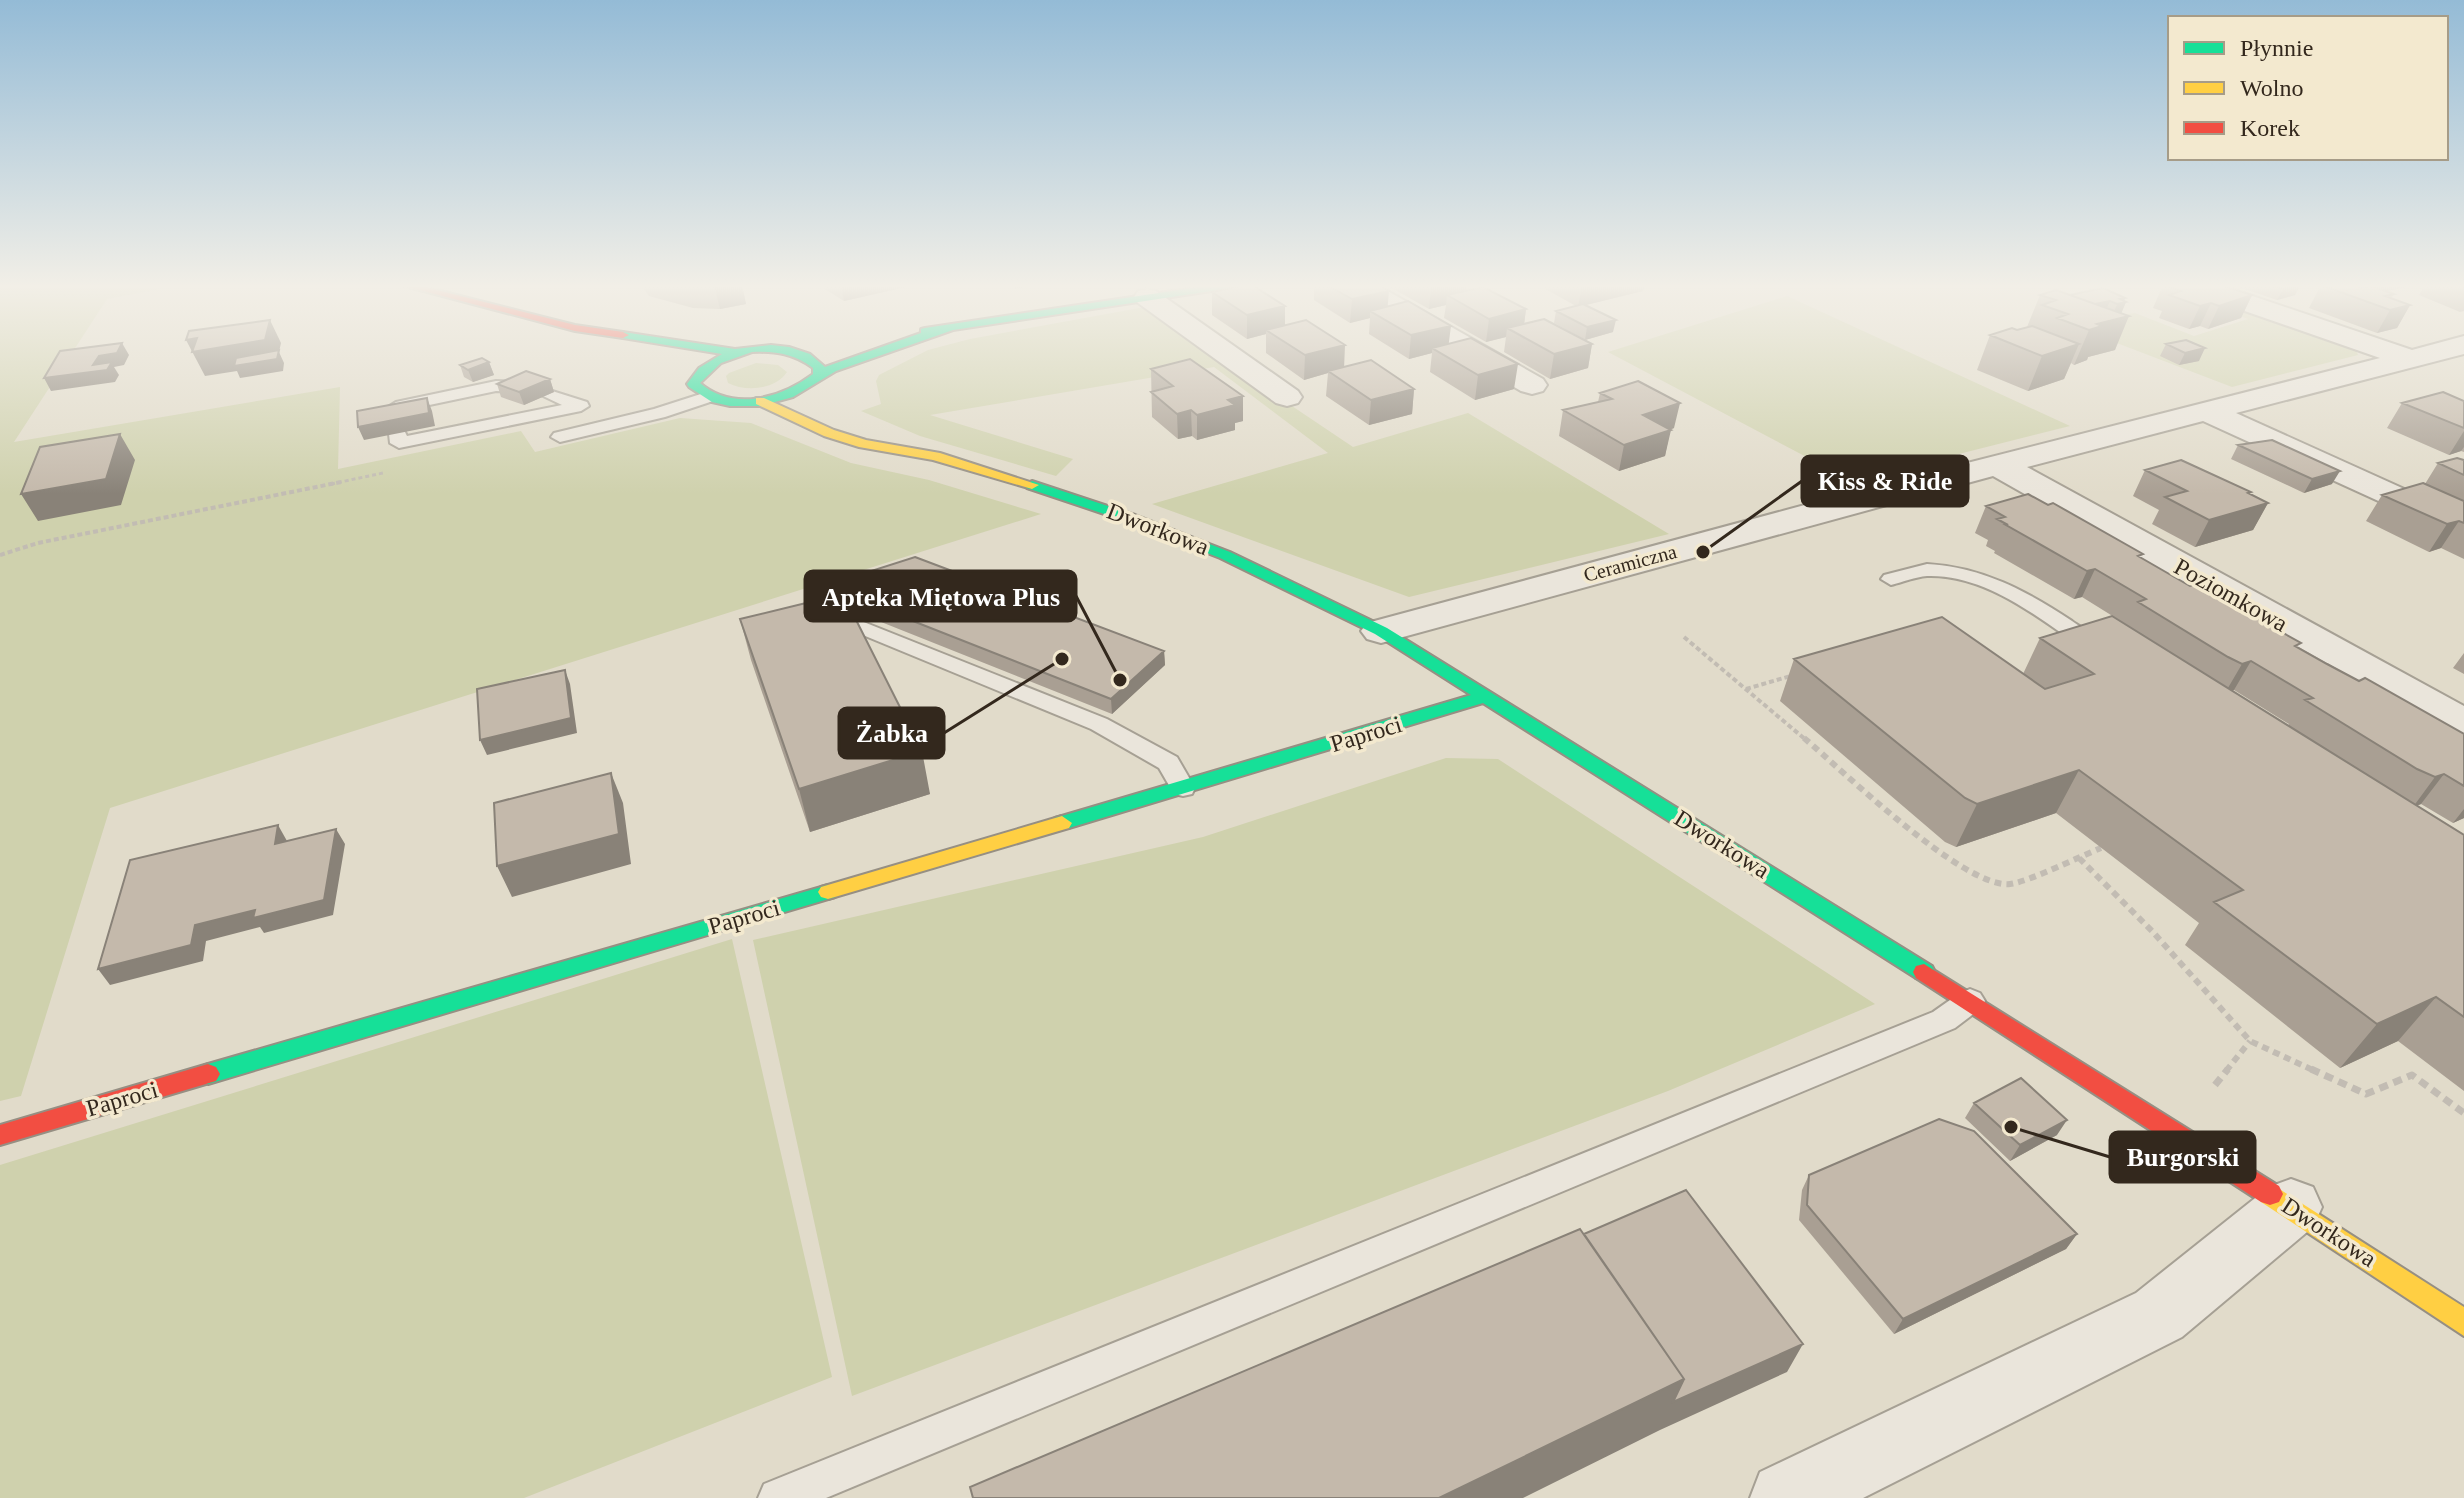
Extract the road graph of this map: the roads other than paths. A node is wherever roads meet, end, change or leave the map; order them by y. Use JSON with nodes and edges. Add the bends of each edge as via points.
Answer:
{"nodes":[{"id":1,"x":644,"y":355,"type":"edge"},
{"id":2,"x":732,"y":355,"type":"edge"},
{"id":3,"x":806,"y":355,"type":"edge"},
{"id":4,"x":886,"y":355,"type":"edge"},
{"id":5,"x":1228,"y":355,"type":"edge"},
{"id":6,"x":1480,"y":355,"type":"edge"},
{"id":7,"x":2399,"y":355,"type":"edge"},
{"id":8,"x":2421,"y":355,"type":"edge"},
{"id":9,"x":2408,"y":358,"type":"junction"},
{"id":10,"x":658,"y":359,"type":"dead end"},
{"id":11,"x":676,"y":367,"type":"dead end"},
{"id":12,"x":695,"y":377,"type":"junction"},
{"id":13,"x":815,"y":385,"type":"junction"},
{"id":14,"x":1532,"y":385,"type":"dead end"},
{"id":15,"x":496,"y":386,"type":"junction"},
{"id":16,"x":526,"y":387,"type":"edge"},
{"id":17,"x":549,"y":395,"type":"edge"},
{"id":18,"x":707,"y":397,"type":"junction"},
{"id":19,"x":1287,"y":397,"type":"dead end"},
{"id":20,"x":760,"y":401,"type":"junction"},
{"id":21,"x":581,"y":406,"type":"junction"},
{"id":22,"x":2204,"y":410,"type":"junction"},
{"id":23,"x":504,"y":422,"type":"junction"},
{"id":24,"x":624,"y":422,"type":"junction"},
{"id":25,"x":876,"y":428,"type":"dead end"},
{"id":26,"x":560,"y":437,"type":"dead end"},
{"id":27,"x":935,"y":456,"type":"junction"},
{"id":28,"x":1998,"y":465,"type":"junction"},
{"id":29,"x":2464,"y":529,"type":"edge"},
{"id":30,"x":1891,"y":579,"type":"dead end"},
{"id":31,"x":813,"y":608,"type":"edge"},
{"id":32,"x":1381,"y":631,"type":"junction"},
{"id":33,"x":2119,"y":662,"type":"edge"},
{"id":34,"x":1487,"y":696,"type":"junction"},
{"id":35,"x":2464,"y":724,"type":"edge"},
{"id":36,"x":1183,"y":788,"type":"junction"},
{"id":37,"x":1970,"y":1001,"type":"junction"},
{"id":38,"x":0,"y":1135,"type":"edge"},
{"id":39,"x":2291,"y":1207,"type":"junction"},
{"id":40,"x":2464,"y":1323,"type":"edge"},
{"id":41,"x":778,"y":1498,"type":"edge"},
{"id":42,"x":1786,"y":1498,"type":"edge"}],
"edges":[{"from":1,"to":10,"type":"street"},
{"from":2,"to":12,"type":"street","via":[[710,363]]},
{"from":3,"to":13,"type":"street","via":[[817,362]]},
{"from":4,"to":13,"type":"street"},
{"from":5,"to":19,"type":"street"},
{"from":6,"to":14,"type":"street"},
{"from":7,"to":9,"type":"street"},
{"from":8,"to":9,"type":"street","name":"Ceramiczna"},
{"from":9,"to":22,"type":"street","name":"Ceramiczna"},
{"from":11,"to":12,"type":"street"},
{"from":12,"to":18,"type":"street","via":[[697,391]]},
{"from":13,"to":20,"type":"street"},
{"from":15,"to":16,"type":"lane"},
{"from":15,"to":23,"type":"lane","via":[[470,400],[468,410],[477,419]]},
{"from":15,"to":23,"type":"lane","via":[[396,406],[399,443]]},
{"from":17,"to":21,"type":"lane"},
{"from":18,"to":20,"type":"street"},
{"from":18,"to":24,"type":"lane"},
{"from":20,"to":27,"type":"street","name":"Dworkowa","via":[[829,433]]},
{"from":21,"to":23,"type":"lane"},
{"from":21,"to":24,"type":"lane"},
{"from":22,"to":28,"type":"street","name":"Ceramiczna"},
{"from":22,"to":29,"type":"street"},
{"from":24,"to":26,"type":"lane"},
{"from":25,"to":27,"type":"street","name":"Dworkowa"},
{"from":27,"to":32,"type":"street","name":"Dworkowa","via":[[1160,529]]},
{"from":28,"to":32,"type":"street","name":"Ceramiczna"},
{"from":28,"to":35,"type":"street","name":"Poziomkowa"},
{"from":30,"to":33,"type":"lane","via":[[1926,570],[1993,584]]},
{"from":31,"to":36,"type":"lane","via":[[1099,724],[1168,763]]},
{"from":32,"to":34,"type":"street","name":"Dworkowa"},
{"from":34,"to":36,"type":"street","name":"Paproci"},
{"from":34,"to":37,"type":"street","name":"Dworkowa"},
{"from":36,"to":38,"type":"street","name":"Paproci"},
{"from":37,"to":39,"type":"street","name":"Dworkowa"},
{"from":37,"to":41,"type":"lane","via":[[1944,1020]]},
{"from":39,"to":40,"type":"street","name":"Dworkowa"},
{"from":39,"to":42,"type":"street","via":[[2159,1315]]}]}
